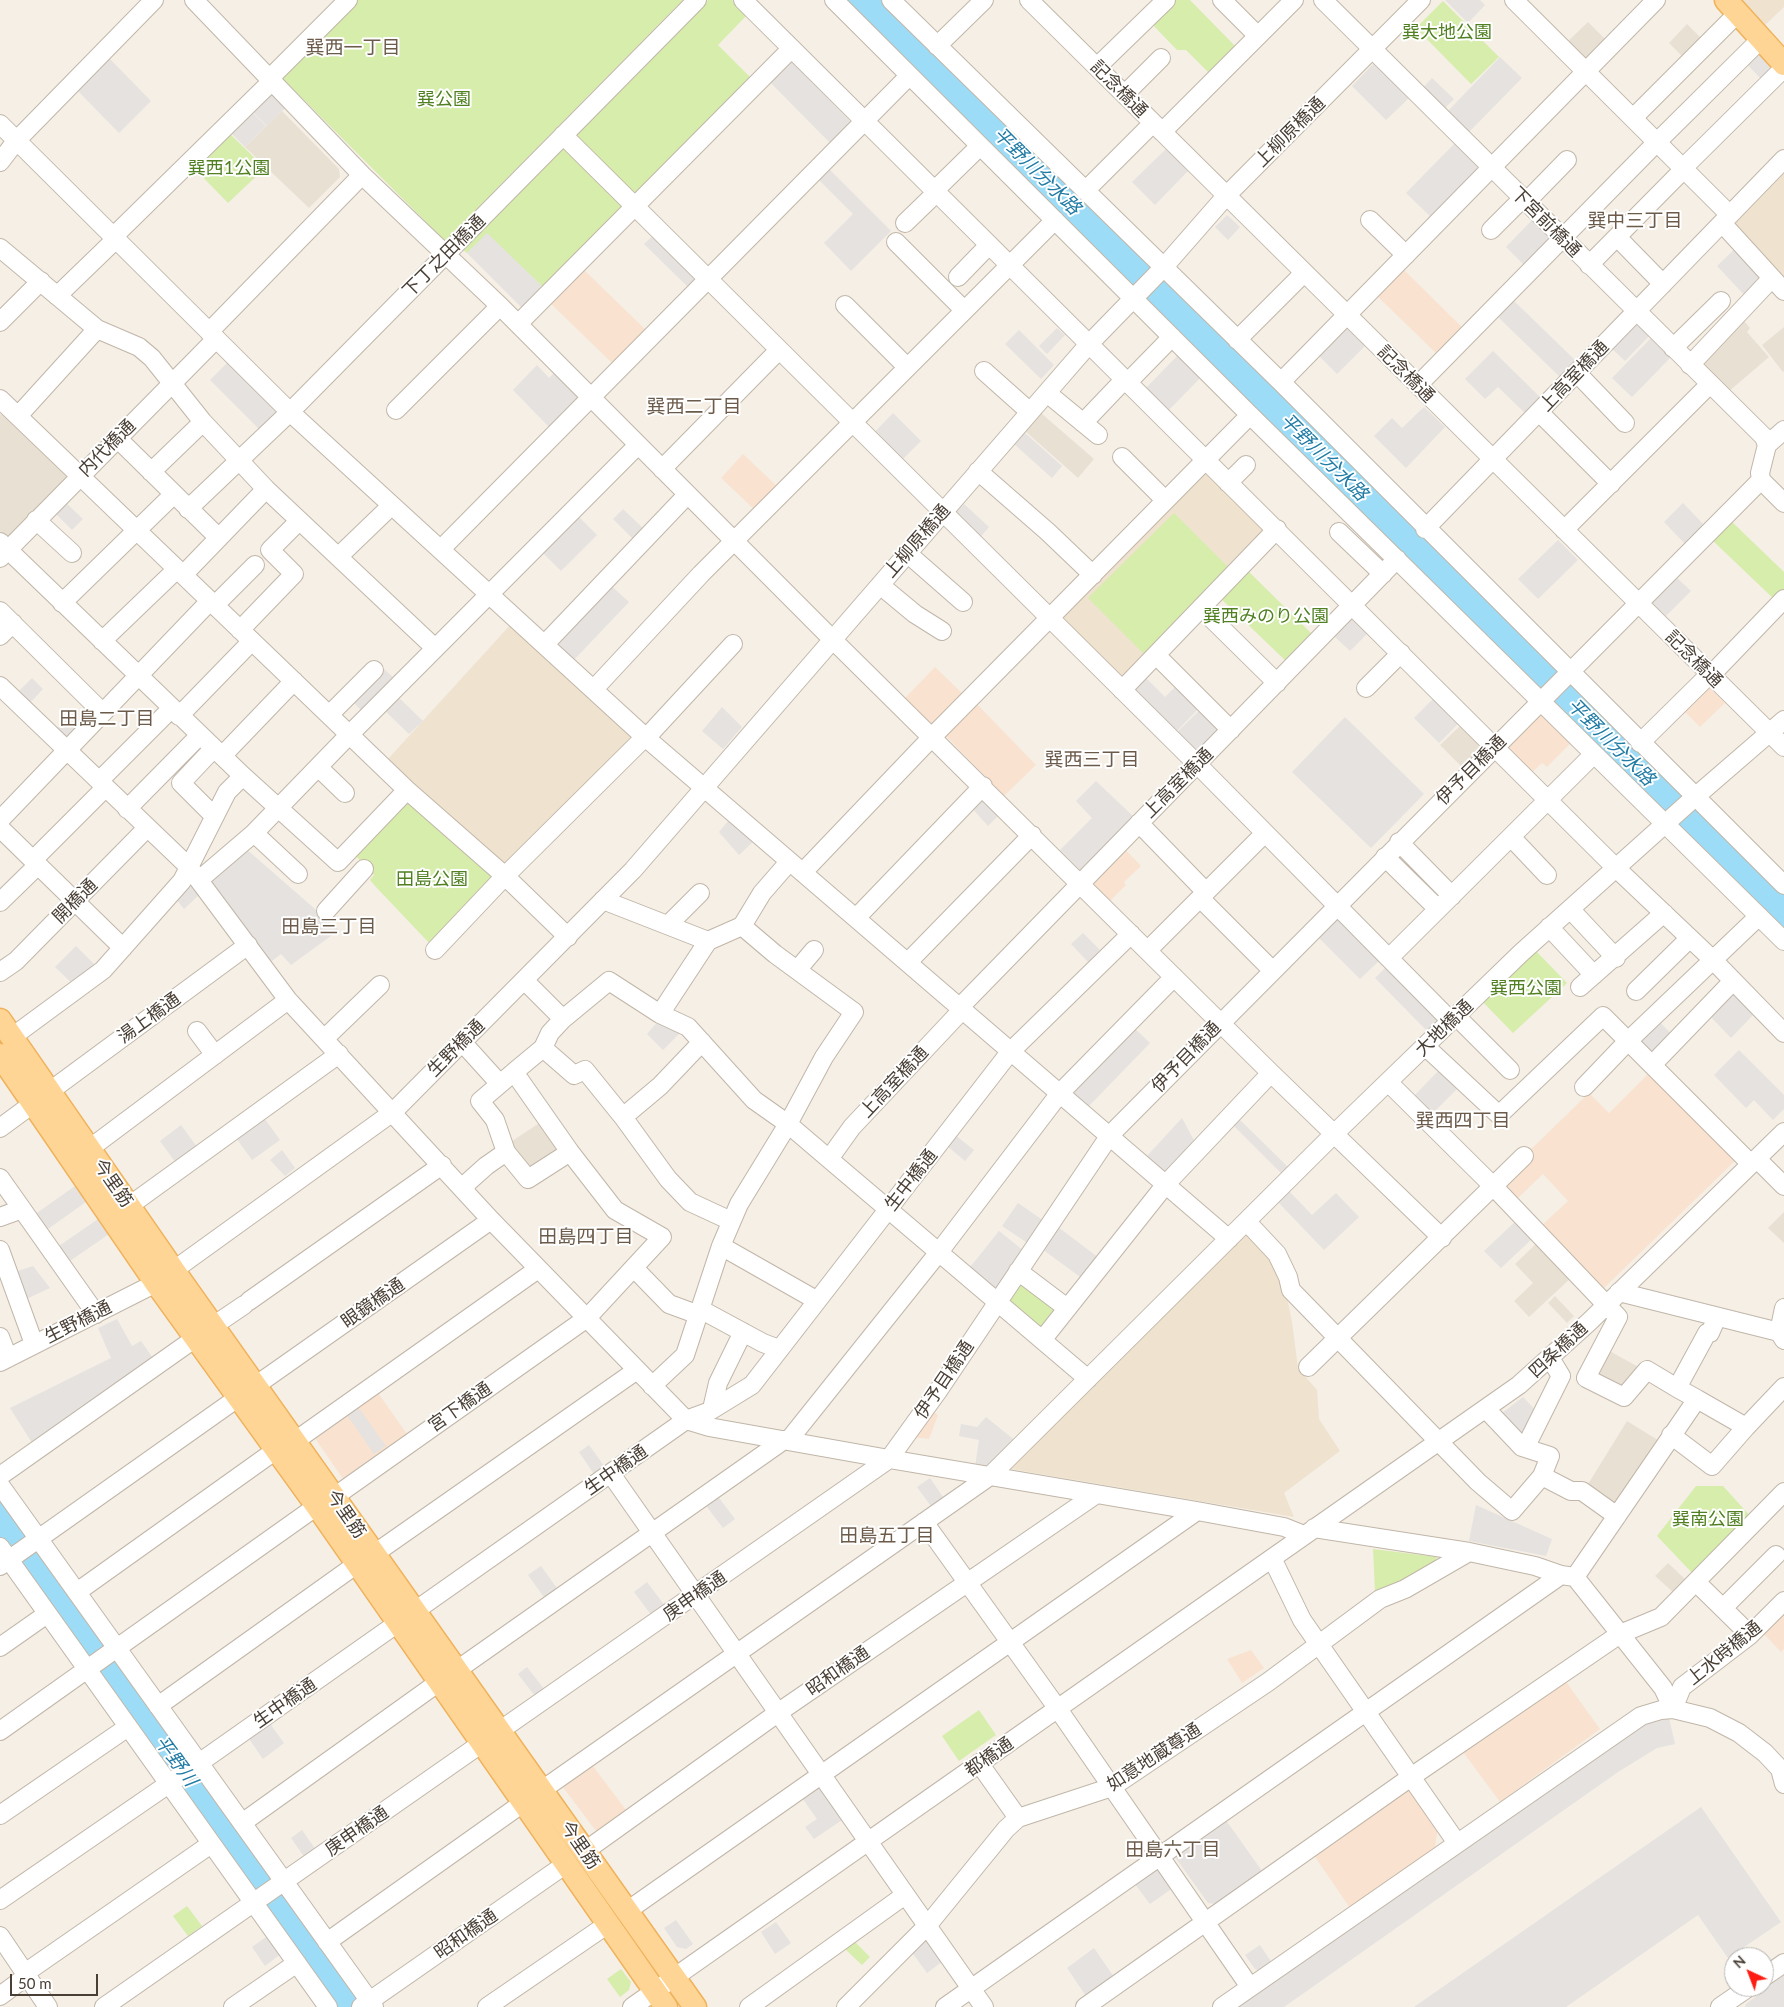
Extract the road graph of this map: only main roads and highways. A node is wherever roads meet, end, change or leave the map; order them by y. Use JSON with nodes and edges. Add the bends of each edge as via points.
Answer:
{"nodes":[{"id":1,"x":1732,"y":7,"type":"edge"},
{"id":2,"x":1784,"y":66,"type":"edge"},
{"id":3,"x":4,"y":1037,"type":"edge"},
{"id":4,"x":42,"y":1096,"type":"junction"},
{"id":5,"x":165,"y":1277,"type":"junction"},
{"id":6,"x":448,"y":1676,"type":"junction"},
{"id":7,"x":660,"y":2000,"type":"edge"},
{"id":8,"x":695,"y":2007,"type":"edge"}],
"edges":[{"from":1,"to":2,"type":"main road"},
{"from":3,"to":4,"type":"main road","name":"今里筋"},
{"from":4,"to":5,"type":"main road","name":"今里筋"},
{"from":4,"to":5,"type":"main road","name":"今里筋","via":[[89,1149],[129,1206]]},
{"from":5,"to":6,"type":"main road","name":"今里筋"},
{"from":6,"to":7,"type":"main road","name":"今里筋","via":[[482,1744]]},
{"from":6,"to":8,"type":"main road","name":"今里筋","via":[[500,1732]]}]}
